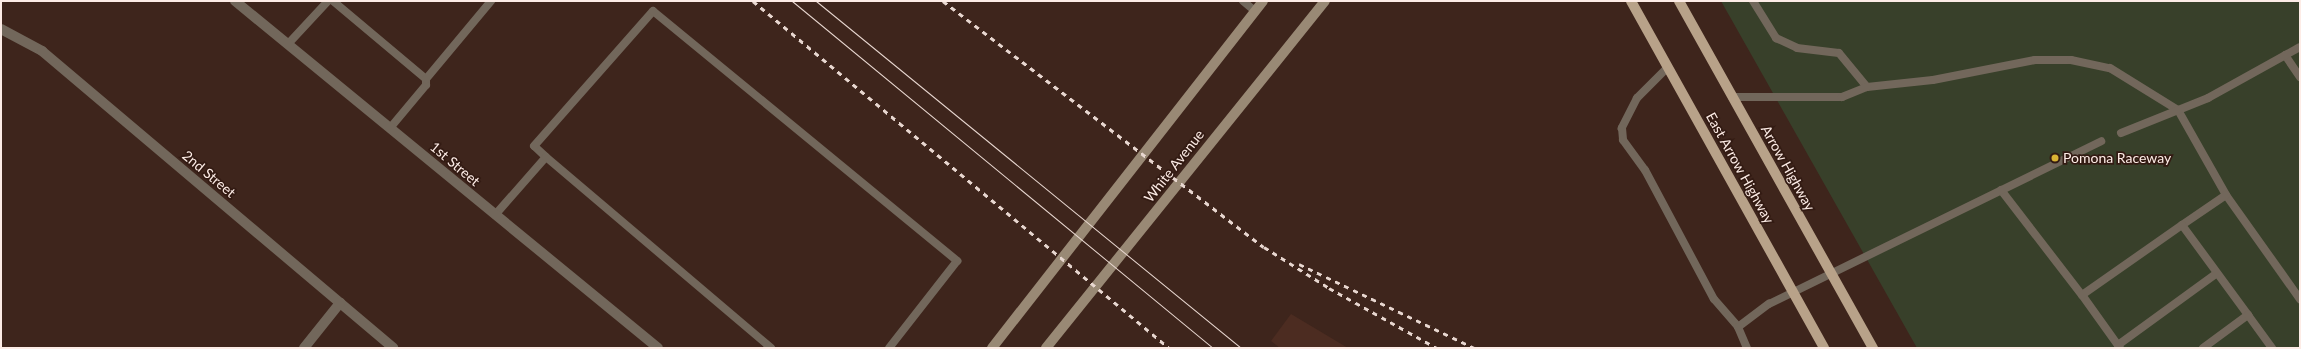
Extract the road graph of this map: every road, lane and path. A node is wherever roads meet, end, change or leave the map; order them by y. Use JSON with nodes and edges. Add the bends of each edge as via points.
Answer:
{"nodes":[{"id":1,"x":235,"y":1,"type":"edge"},
{"id":2,"x":328,"y":1,"type":"edge"},
{"id":3,"x":333,"y":1,"type":"edge"},
{"id":4,"x":491,"y":1,"type":"edge"},
{"id":5,"x":1243,"y":1,"type":"edge"},
{"id":6,"x":1263,"y":1,"type":"edge"},
{"id":7,"x":1325,"y":1,"type":"edge"},
{"id":8,"x":1632,"y":1,"type":"edge"},
{"id":9,"x":1679,"y":1,"type":"edge"},
{"id":10,"x":1753,"y":1,"type":"edge"},
{"id":11,"x":1255,"y":10,"type":"junction"},
{"id":12,"x":1,"y":29,"type":"edge"},
{"id":13,"x":288,"y":44,"type":"junction"},
{"id":14,"x":2300,"y":47,"type":"edge"},
{"id":15,"x":2285,"y":55,"type":"junction"},
{"id":16,"x":1668,"y":67,"type":"junction"},
{"id":17,"x":2300,"y":77,"type":"edge"},
{"id":18,"x":426,"y":79,"type":"junction"},
{"id":19,"x":1867,"y":87,"type":"junction"},
{"id":20,"x":1732,"y":97,"type":"junction"},
{"id":21,"x":2178,"y":110,"type":"junction"},
{"id":22,"x":390,"y":128,"type":"junction"},
{"id":23,"x":2121,"y":133,"type":"dead end"},
{"id":24,"x":2101,"y":141,"type":"dead end"},
{"id":25,"x":546,"y":157,"type":"junction"},
{"id":26,"x":2001,"y":190,"type":"junction"},
{"id":27,"x":2226,"y":195,"type":"junction"},
{"id":28,"x":495,"y":215,"type":"junction"},
{"id":29,"x":2182,"y":225,"type":"junction"},
{"id":30,"x":2217,"y":273,"type":"junction"},
{"id":31,"x":1832,"y":274,"type":"junction"},
{"id":32,"x":1794,"y":294,"type":"junction"},
{"id":33,"x":2082,"y":295,"type":"junction"},
{"id":34,"x":2300,"y":299,"type":"edge"},
{"id":35,"x":340,"y":303,"type":"junction"},
{"id":36,"x":2248,"y":315,"type":"junction"},
{"id":37,"x":1738,"y":327,"type":"junction"},
{"id":38,"x":773,"y":347,"type":"edge"},
{"id":39,"x":2119,"y":347,"type":"edge"},
{"id":40,"x":304,"y":348,"type":"edge"},
{"id":41,"x":393,"y":348,"type":"edge"},
{"id":42,"x":658,"y":348,"type":"edge"},
{"id":43,"x":889,"y":348,"type":"edge"},
{"id":44,"x":992,"y":348,"type":"edge"},
{"id":45,"x":1046,"y":348,"type":"edge"},
{"id":46,"x":1747,"y":348,"type":"edge"},
{"id":47,"x":1824,"y":348,"type":"edge"},
{"id":48,"x":1873,"y":348,"type":"edge"},
{"id":49,"x":2203,"y":348,"type":"edge"},
{"id":50,"x":2272,"y":348,"type":"edge"}],
"edges":[{"from":1,"to":13,"type":"street","name":"1st Street"},
{"from":2,"to":13,"type":"lane"},
{"from":3,"to":18,"type":"lane"},
{"from":4,"to":18,"type":"lane"},
{"from":5,"to":11,"type":"lane"},
{"from":6,"to":11,"type":"main road"},
{"from":7,"to":45,"type":"main road","name":"White Avenue"},
{"from":8,"to":16,"type":"main road","name":"East Arrow Highway"},
{"from":9,"to":20,"type":"main road","name":"Arrow Highway"},
{"from":10,"to":19,"type":"lane","via":[[1776,38],[1797,48],[1839,53]]},
{"from":11,"to":44,"type":"main road"},
{"from":12,"to":35,"type":"street","name":"2nd Street","via":[[42,51]]},
{"from":13,"to":22,"type":"street","name":"1st Street"},
{"from":14,"to":15,"type":"lane"},
{"from":15,"to":17,"type":"lane"},
{"from":15,"to":21,"type":"lane","via":[[2208,98]]},
{"from":16,"to":32,"type":"main road","name":"East Arrow Highway"},
{"from":16,"to":37,"type":"lane","via":[[1637,98],[1622,128],[1624,140],[1645,170],[1714,299]]},
{"from":18,"to":22,"type":"lane","via":[[426,85]]},
{"from":19,"to":20,"type":"lane","via":[[1842,97]]},
{"from":19,"to":21,"type":"lane","via":[[1933,80],[2035,60],[2070,60],[2110,68]]},
{"from":20,"to":31,"type":"main road","name":"Arrow Highway"},
{"from":21,"to":23,"type":"lane"},
{"from":21,"to":27,"type":"lane"},
{"from":22,"to":28,"type":"street","name":"1st Street"},
{"from":24,"to":26,"type":"lane"},
{"from":25,"to":28,"type":"lane"},
{"from":25,"to":38,"type":"lane"},
{"from":25,"to":43,"type":"lane","via":[[534,146],[653,11],[958,261]]},
{"from":26,"to":31,"type":"lane"},
{"from":26,"to":33,"type":"lane"},
{"from":27,"to":29,"type":"lane"},
{"from":27,"to":34,"type":"lane"},
{"from":28,"to":42,"type":"street","name":"1st Street"},
{"from":29,"to":30,"type":"lane"},
{"from":29,"to":33,"type":"lane"},
{"from":30,"to":36,"type":"lane"},
{"from":30,"to":39,"type":"lane"},
{"from":31,"to":32,"type":"lane"},
{"from":31,"to":48,"type":"main road","name":"Arrow Highway"},
{"from":32,"to":37,"type":"lane","via":[[1769,304]]},
{"from":32,"to":47,"type":"main road","name":"East Arrow Highway"},
{"from":33,"to":39,"type":"lane"},
{"from":35,"to":40,"type":"street"},
{"from":35,"to":41,"type":"street","name":"2nd Street"},
{"from":36,"to":49,"type":"lane"},
{"from":36,"to":50,"type":"lane"},
{"from":37,"to":46,"type":"lane"}]}
